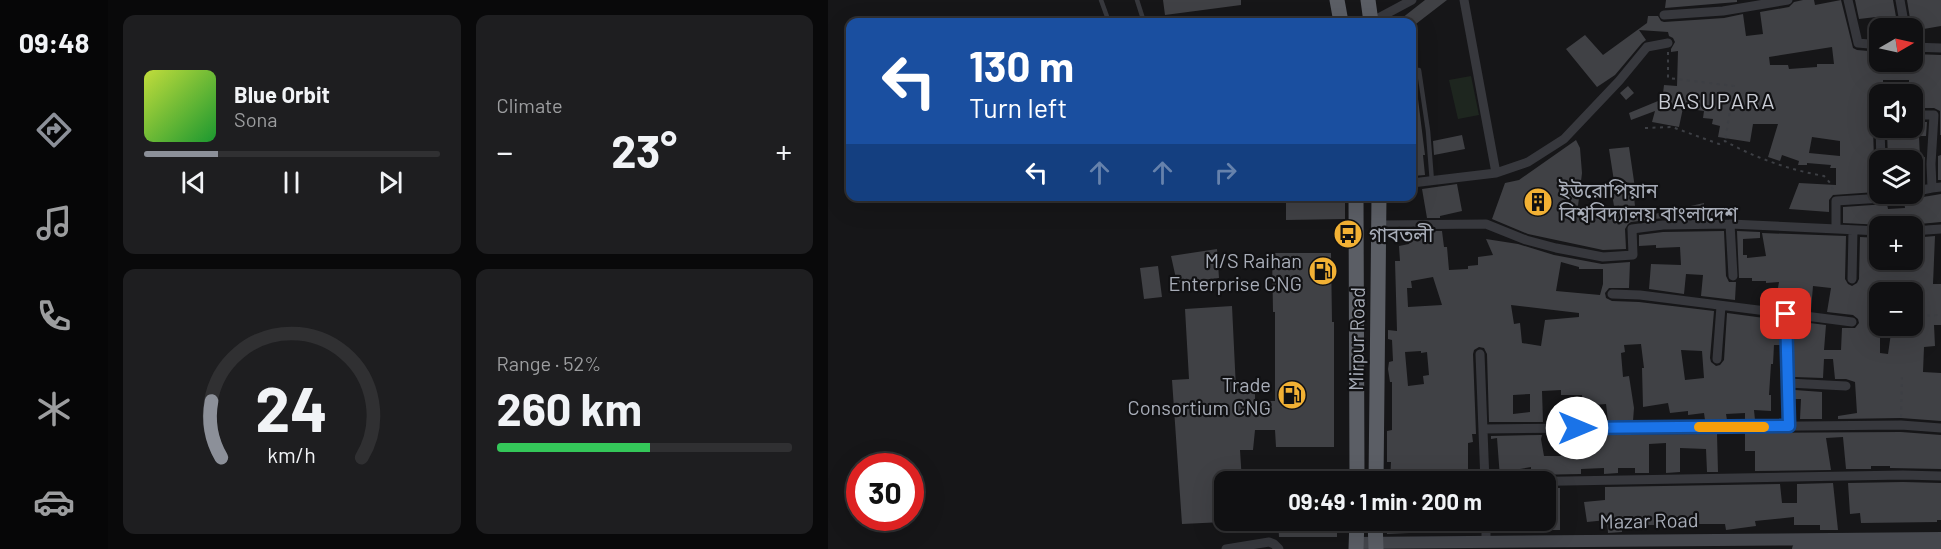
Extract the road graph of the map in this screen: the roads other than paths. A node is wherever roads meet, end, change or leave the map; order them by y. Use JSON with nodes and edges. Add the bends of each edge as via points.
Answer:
{"nodes":[{"id":1,"x":1101,"y":0,"type":"edge"},
{"id":2,"x":1137,"y":0,"type":"edge"},
{"id":3,"x":1337,"y":0,"type":"edge"},
{"id":4,"x":1368,"y":0,"type":"edge"},
{"id":5,"x":1412,"y":0,"type":"edge"},
{"id":6,"x":1464,"y":0,"type":"edge"},
{"id":7,"x":1788,"y":0,"type":"edge"},
{"id":8,"x":1848,"y":0,"type":"edge"},
{"id":9,"x":1900,"y":0,"type":"edge"},
{"id":10,"x":1664,"y":15,"type":"dead end"},
{"id":11,"x":1108,"y":18,"type":"edge"},
{"id":12,"x":1143,"y":18,"type":"edge"},
{"id":13,"x":1338,"y":18,"type":"edge"},
{"id":14,"x":1370,"y":18,"type":"edge"},
{"id":15,"x":1378,"y":18,"type":"edge"},
{"id":16,"x":1903,"y":18,"type":"edge"},
{"id":17,"x":1668,"y":43,"type":"road end"},
{"id":18,"x":1869,"y":44,"type":"edge"},
{"id":19,"x":1923,"y":47,"type":"edge"},
{"id":20,"x":1941,"y":48,"type":"edge"},
{"id":21,"x":1416,"y":70,"type":"edge"},
{"id":22,"x":1923,"y":115,"type":"edge"},
{"id":23,"x":1497,"y":173,"type":"junction"},
{"id":24,"x":1432,"y":182,"type":"junction"},
{"id":25,"x":1416,"y":183,"type":"edge"},
{"id":26,"x":1936,"y":188,"type":"edge"},
{"id":27,"x":1869,"y":197,"type":"edge"},
{"id":28,"x":1356,"y":201,"type":"edge"},
{"id":29,"x":1379,"y":201,"type":"edge"},
{"id":30,"x":1730,"y":224,"type":"junction"},
{"id":31,"x":1379,"y":225,"type":"junction"},
{"id":32,"x":1836,"y":229,"type":"junction"},
{"id":33,"x":1941,"y":229,"type":"edge"},
{"id":34,"x":1853,"y":230,"type":"junction"},
{"id":35,"x":1923,"y":230,"type":"edge"},
{"id":36,"x":1869,"y":231,"type":"edge"},
{"id":37,"x":1733,"y":276,"type":"dead end"},
{"id":38,"x":1852,"y":279,"type":"dead end"},
{"id":39,"x":1612,"y":294,"type":"dead end"},
{"id":40,"x":1721,"y":306,"type":"junction"},
{"id":41,"x":1786,"y":314,"type":"junction"},
{"id":42,"x":1852,"y":322,"type":"dead end"},
{"id":43,"x":1480,"y":354,"type":"dead end"},
{"id":44,"x":1717,"y":359,"type":"dead end"},
{"id":45,"x":1788,"y":383,"type":"junction"},
{"id":46,"x":1846,"y":386,"type":"dead end"},
{"id":47,"x":1789,"y":426,"type":"junction"},
{"id":48,"x":1941,"y":428,"type":"edge"},
{"id":49,"x":1483,"y":429,"type":"junction"},
{"id":50,"x":1357,"y":471,"type":"edge"},
{"id":51,"x":1376,"y":471,"type":"edge"},
{"id":52,"x":1485,"y":471,"type":"edge"},
{"id":53,"x":1941,"y":476,"type":"edge"},
{"id":54,"x":1556,"y":481,"type":"edge"},
{"id":55,"x":1357,"y":531,"type":"edge"},
{"id":56,"x":1486,"y":531,"type":"edge"},
{"id":57,"x":1941,"y":538,"type":"edge"},
{"id":58,"x":1486,"y":542,"type":"junction"},
{"id":59,"x":1356,"y":546,"type":"edge"},
{"id":60,"x":1375,"y":546,"type":"edge"},
{"id":61,"x":1941,"y":548,"type":"edge"},
{"id":62,"x":1226,"y":549,"type":"edge"},
{"id":63,"x":1280,"y":549,"type":"edge"},
{"id":64,"x":1798,"y":549,"type":"edge"},
{"id":65,"x":1871,"y":549,"type":"edge"}],
"edges":[{"from":1,"to":11,"type":"lane"},
{"from":2,"to":12,"type":"lane"},
{"from":3,"to":13,"type":"highway"},
{"from":4,"to":14,"type":"highway"},
{"from":5,"to":15,"type":"street"},
{"from":6,"to":23,"type":"street"},
{"from":7,"to":10,"type":"street","via":[[1723,11]]},
{"from":8,"to":18,"type":"street","via":[[1858,43]]},
{"from":9,"to":16,"type":"street"},
{"from":17,"to":23,"type":"street","via":[[1647,47],[1564,139],[1528,162]]},
{"from":19,"to":20,"type":"street"},
{"from":21,"to":24,"type":"lane","via":[[1419,70],[1428,131]]},
{"from":22,"to":26,"type":"street","via":[[1934,115],[1931,164]]},
{"from":23,"to":24,"type":"street"},
{"from":24,"to":25,"type":"street"},
{"from":27,"to":32,"type":"street","via":[[1836,201]]},
{"from":28,"to":50,"type":"highway","name":"Mirpur Road"},
{"from":29,"to":31,"type":"highway","name":"Mirpur Road"},
{"from":30,"to":31,"type":"street","via":[[1632,229],[1633,255],[1603,256],[1526,240],[1486,224]]},
{"from":30,"to":32,"type":"street"},
{"from":30,"to":37,"type":"street"},
{"from":31,"to":51,"type":"highway","name":"Mirpur Road"},
{"from":32,"to":34,"type":"street"},
{"from":33,"to":35,"type":"street"},
{"from":34,"to":36,"type":"street"},
{"from":34,"to":38,"type":"street"},
{"from":39,"to":40,"type":"street"},
{"from":40,"to":41,"type":"street"},
{"from":40,"to":44,"type":"street"},
{"from":41,"to":42,"type":"street"},
{"from":41,"to":45,"type":"street"},
{"from":43,"to":49,"type":"street"},
{"from":45,"to":46,"type":"street"},
{"from":45,"to":47,"type":"street"},
{"from":47,"to":48,"type":"street"},
{"from":47,"to":49,"type":"street"},
{"from":49,"to":52,"type":"street"},
{"from":53,"to":54,"type":"street"},
{"from":55,"to":59,"type":"highway"},
{"from":56,"to":58,"type":"street"},
{"from":57,"to":58,"type":"main road","name":"Mazar Road"},
{"from":58,"to":60,"type":"main road","name":"Mazar Road"},
{"from":59,"to":60,"type":"main road","name":"Mazar Road"},
{"from":61,"to":65,"type":"main road"},
{"from":62,"to":63,"type":"street","via":[[1269,542]]},
{"from":64,"to":65,"type":"main road"}]}
